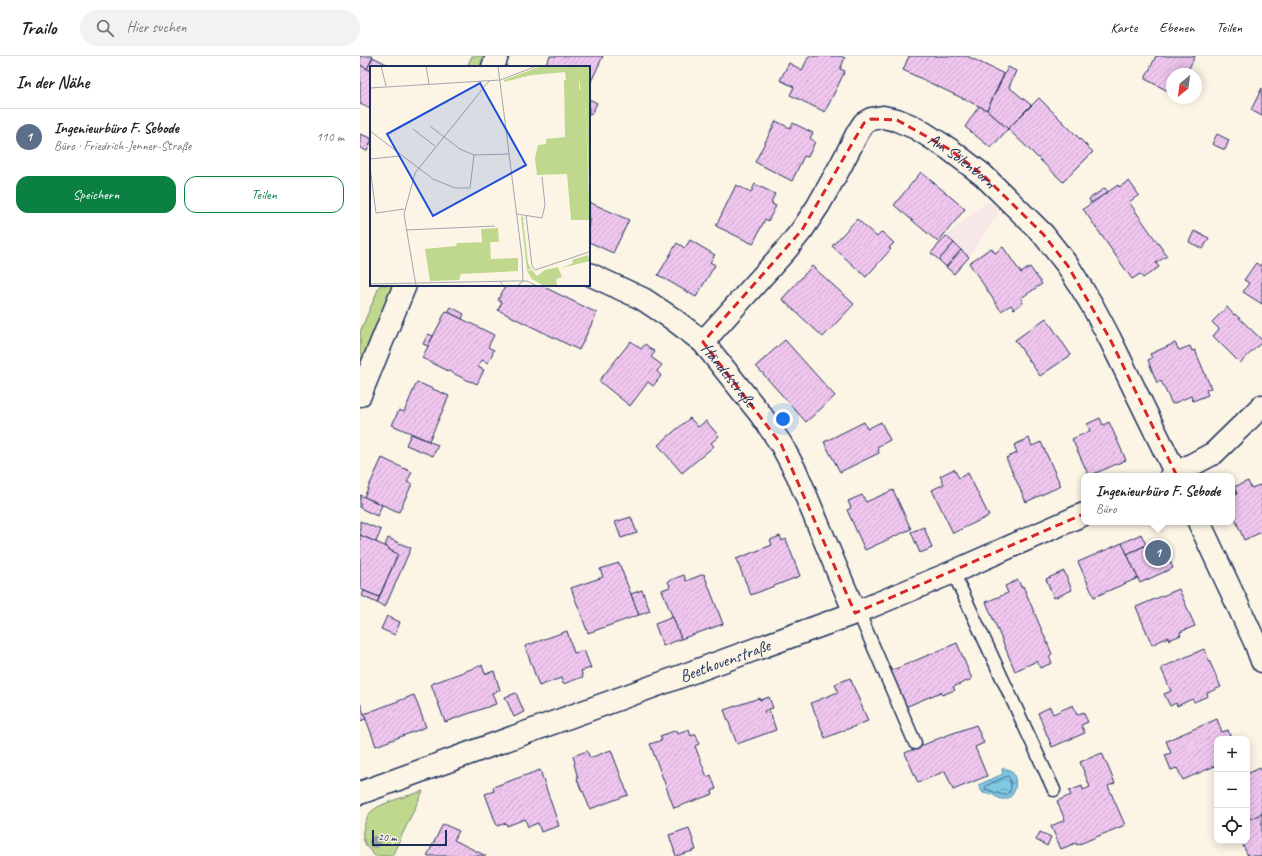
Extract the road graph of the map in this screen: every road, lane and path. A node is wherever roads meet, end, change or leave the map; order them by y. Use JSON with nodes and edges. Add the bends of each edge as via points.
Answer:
{"nodes":[{"id":1,"x":497,"y":56,"type":"edge"},
{"id":2,"x":493,"y":66,"type":"edge"},
{"id":3,"x":590,"y":274,"type":"edge"},
{"id":4,"x":405,"y":286,"type":"edge"},
{"id":5,"x":703,"y":342,"type":"junction"},
{"id":6,"x":360,"y":395,"type":"edge"},
{"id":7,"x":1262,"y":406,"type":"edge"},
{"id":8,"x":1174,"y":473,"type":"edge"},
{"id":9,"x":1179,"y":473,"type":"edge"},
{"id":10,"x":1081,"y":515,"type":"edge"},
{"id":11,"x":1199,"y":525,"type":"edge"},
{"id":12,"x":953,"y":572,"type":"junction"},
{"id":13,"x":856,"y":612,"type":"junction"},
{"id":14,"x":1260,"y":649,"type":"edge"},
{"id":15,"x":915,"y":743,"type":"dead end"},
{"id":16,"x":1054,"y":790,"type":"dead end"},
{"id":17,"x":360,"y":793,"type":"edge"}],
"edges":[{"from":1,"to":2,"type":"street"},
{"from":3,"to":5,"type":"street","name":"Händelstraße","via":[[643,299]]},
{"from":4,"to":6,"type":"street"},
{"from":5,"to":8,"type":"street","name":"Am Sölenborn","via":[[802,230],[822,200],[864,123],[883,117],[897,120],[916,128],[949,149],[983,175],[1043,234],[1068,266],[1092,305]]},
{"from":5,"to":13,"type":"street","name":"Händelstraße","via":[[781,444],[797,474]]},
{"from":7,"to":9,"type":"street","via":[[1214,453]]},
{"from":10,"to":12,"type":"street","name":"Beethovenstraße"},
{"from":11,"to":14,"type":"street"},
{"from":12,"to":13,"type":"street","name":"Beethovenstraße"},
{"from":12,"to":16,"type":"lane"},
{"from":13,"to":15,"type":"lane"},
{"from":13,"to":17,"type":"street","name":"Beethovenstraße"}]}
